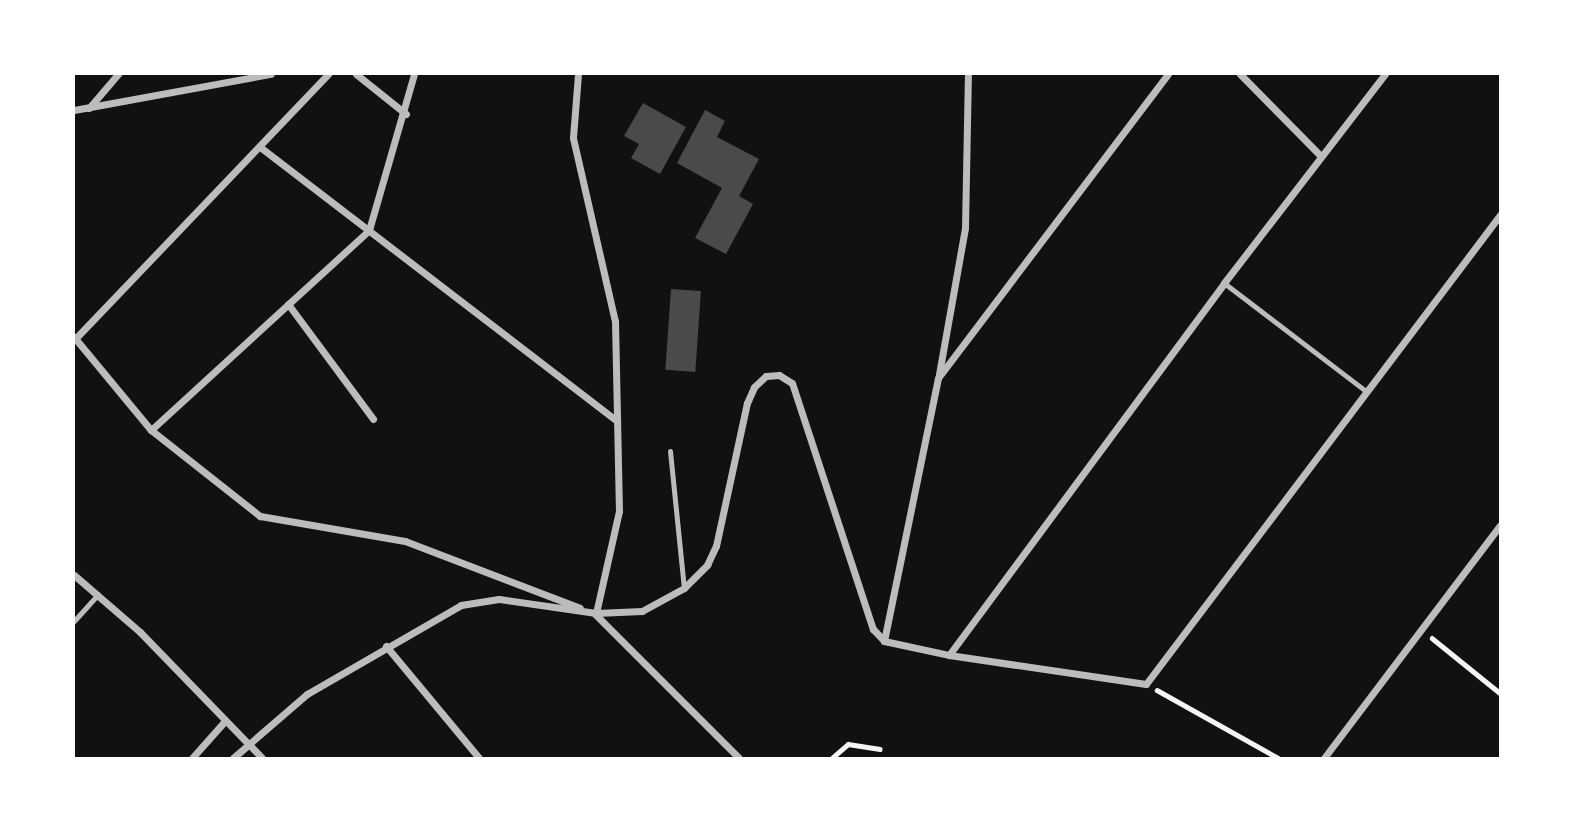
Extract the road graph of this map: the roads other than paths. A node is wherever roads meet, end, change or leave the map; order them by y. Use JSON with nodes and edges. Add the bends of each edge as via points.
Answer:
{"nodes":[{"id":1,"x":117,"y":74,"type":"edge"},
{"id":2,"x":271,"y":74,"type":"edge"},
{"id":3,"x":328,"y":74,"type":"edge"},
{"id":4,"x":356,"y":74,"type":"edge"},
{"id":5,"x":414,"y":74,"type":"edge"},
{"id":6,"x":578,"y":74,"type":"edge"},
{"id":7,"x":968,"y":74,"type":"edge"},
{"id":8,"x":1168,"y":74,"type":"edge"},
{"id":9,"x":1240,"y":74,"type":"edge"},
{"id":10,"x":1385,"y":74,"type":"edge"},
{"id":11,"x":88,"y":108,"type":"junction"},
{"id":12,"x":74,"y":110,"type":"edge"},
{"id":13,"x":406,"y":114,"type":"junction"},
{"id":14,"x":260,"y":147,"type":"junction"},
{"id":15,"x":1320,"y":155,"type":"junction"},
{"id":16,"x":1500,"y":215,"type":"edge"},
{"id":17,"x":369,"y":230,"type":"junction"},
{"id":18,"x":1224,"y":283,"type":"junction"},
{"id":19,"x":288,"y":304,"type":"junction"},
{"id":20,"x":74,"y":339,"type":"edge"},
{"id":21,"x":938,"y":379,"type":"junction"},
{"id":22,"x":1366,"y":391,"type":"junction"},
{"id":23,"x":373,"y":419,"type":"dead end"},
{"id":24,"x":617,"y":421,"type":"junction"},
{"id":25,"x":150,"y":430,"type":"junction"},
{"id":26,"x":670,"y":451,"type":"dead end"},
{"id":27,"x":1500,"y":525,"type":"edge"},
{"id":28,"x":74,"y":575,"type":"edge"},
{"id":29,"x":684,"y":589,"type":"junction"},
{"id":30,"x":97,"y":594,"type":"junction"},
{"id":31,"x":596,"y":613,"type":"junction"},
{"id":32,"x":74,"y":621,"type":"edge"},
{"id":33,"x":884,"y":641,"type":"junction"},
{"id":34,"x":386,"y":646,"type":"junction"},
{"id":35,"x":949,"y":655,"type":"junction"},
{"id":36,"x":225,"y":721,"type":"junction"},
{"id":37,"x":247,"y":742,"type":"junction"},
{"id":38,"x":192,"y":758,"type":"edge"},
{"id":39,"x":233,"y":758,"type":"edge"},
{"id":40,"x":262,"y":758,"type":"edge"},
{"id":41,"x":480,"y":758,"type":"edge"},
{"id":42,"x":739,"y":758,"type":"edge"},
{"id":43,"x":1324,"y":758,"type":"edge"}],
"edges":[{"from":1,"to":11,"type":"street"},
{"from":2,"to":11,"type":"street"},
{"from":3,"to":14,"type":"street"},
{"from":4,"to":13,"type":"street"},
{"from":5,"to":13,"type":"street"},
{"from":6,"to":24,"type":"street","via":[[573,138],[615,321]]},
{"from":7,"to":21,"type":"street","via":[[965,228]]},
{"from":8,"to":21,"type":"street"},
{"from":9,"to":15,"type":"street"},
{"from":10,"to":15,"type":"street"},
{"from":11,"to":12,"type":"street"},
{"from":13,"to":17,"type":"street"},
{"from":14,"to":17,"type":"street"},
{"from":14,"to":20,"type":"street"},
{"from":15,"to":18,"type":"street"},
{"from":16,"to":22,"type":"street"},
{"from":17,"to":19,"type":"street"},
{"from":17,"to":24,"type":"street"},
{"from":18,"to":22,"type":"lane"},
{"from":18,"to":35,"type":"street"},
{"from":19,"to":23,"type":"street"},
{"from":19,"to":25,"type":"street"},
{"from":20,"to":25,"type":"street"},
{"from":21,"to":33,"type":"street"},
{"from":22,"to":35,"type":"street","via":[[1146,684]]},
{"from":24,"to":31,"type":"street","via":[[619,511]]},
{"from":25,"to":31,"type":"street","via":[[260,516],[405,541]]},
{"from":26,"to":29,"type":"lane"},
{"from":27,"to":43,"type":"street"},
{"from":28,"to":30,"type":"street"},
{"from":29,"to":31,"type":"street","via":[[642,611]]},
{"from":29,"to":33,"type":"street","via":[[707,565],[716,546],[754,387],[766,376],[779,375],[792,383],[805,412],[868,616]]},
{"from":30,"to":32,"type":"lane"},
{"from":30,"to":36,"type":"street"},
{"from":31,"to":34,"type":"street","via":[[481,600],[425,622]]},
{"from":31,"to":42,"type":"street"},
{"from":33,"to":35,"type":"street"},
{"from":34,"to":37,"type":"street","via":[[307,694]]},
{"from":34,"to":41,"type":"street"},
{"from":36,"to":37,"type":"street"},
{"from":36,"to":38,"type":"street"},
{"from":37,"to":39,"type":"street"},
{"from":37,"to":40,"type":"street"}]}
